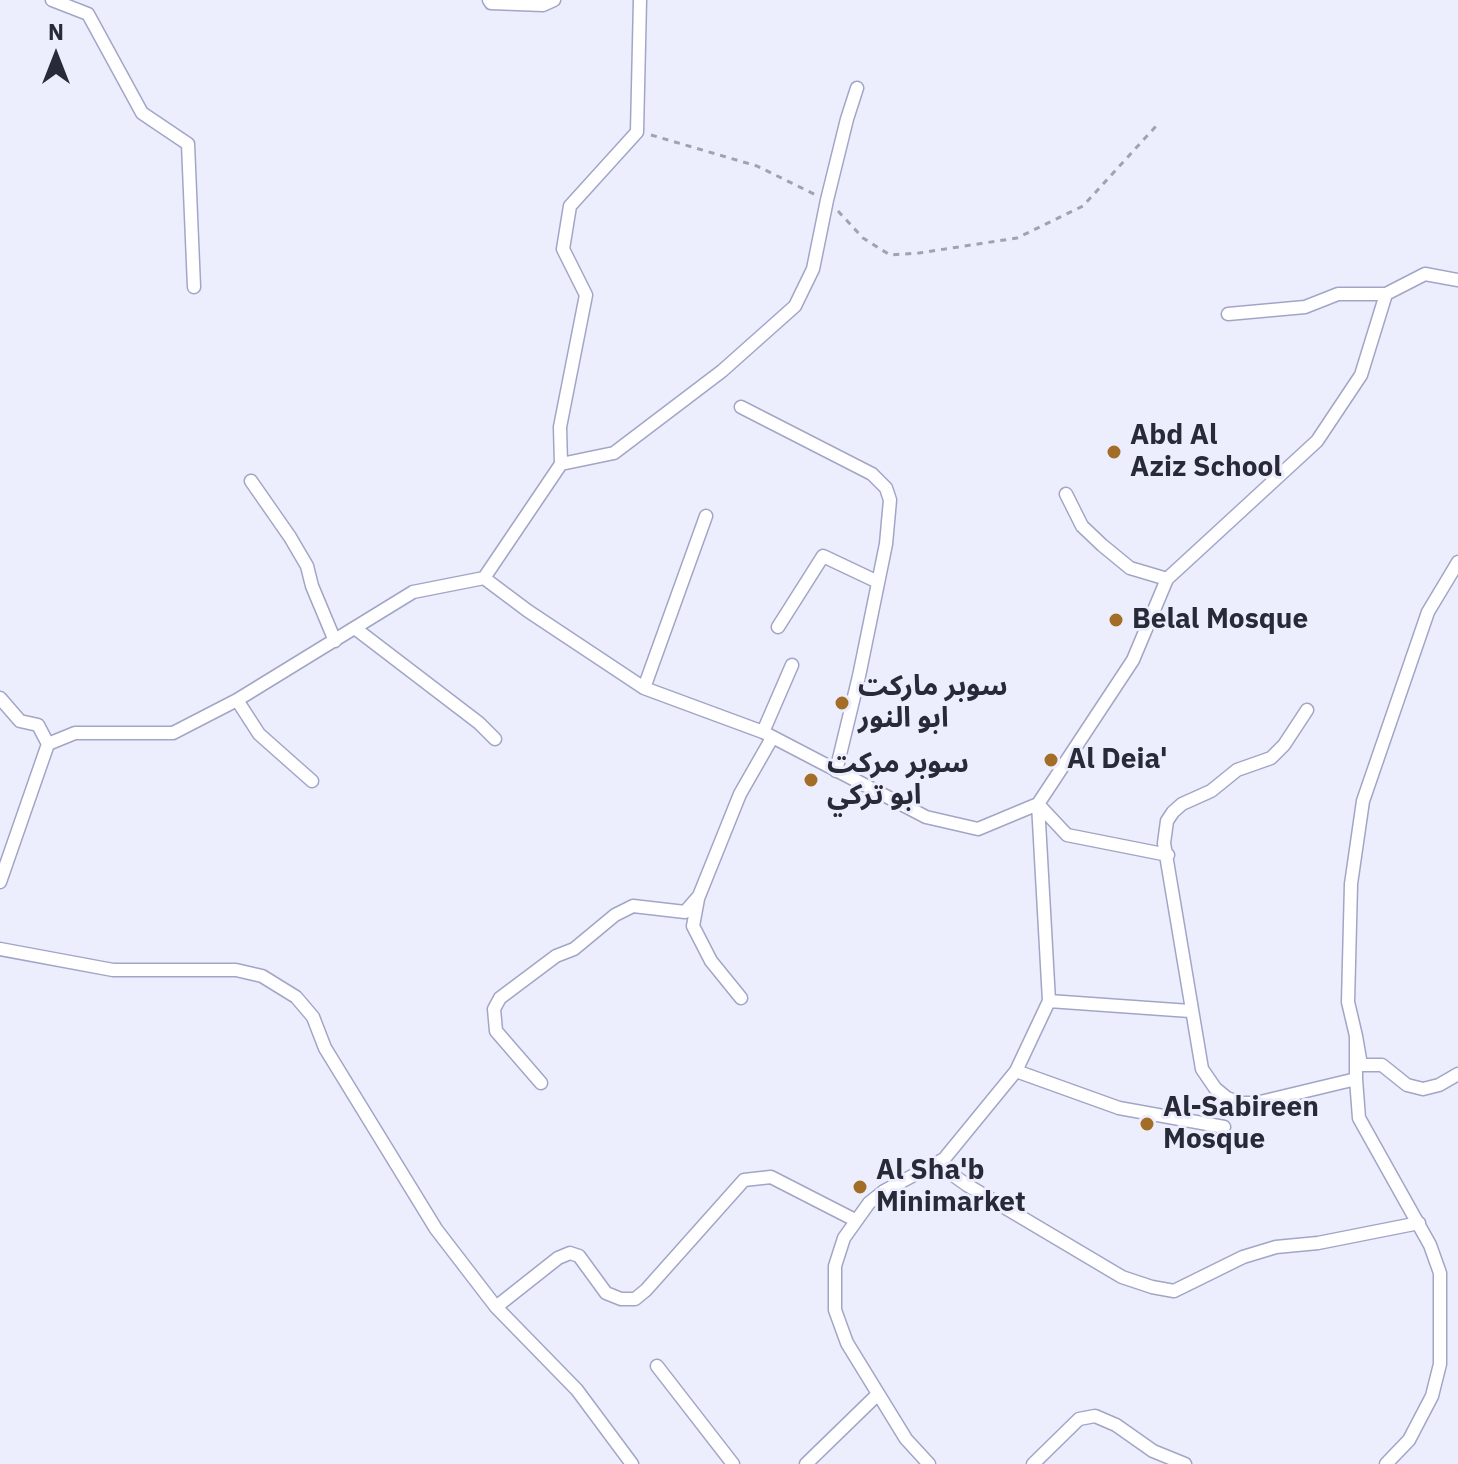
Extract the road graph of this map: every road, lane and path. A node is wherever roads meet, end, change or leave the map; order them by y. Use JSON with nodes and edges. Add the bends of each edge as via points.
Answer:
{"nodes":[{"id":1,"x":52,"y":0,"type":"edge"},
{"id":2,"x":489,"y":0,"type":"edge"},
{"id":3,"x":554,"y":0,"type":"edge"},
{"id":4,"x":640,"y":0,"type":"edge"},
{"id":5,"x":857,"y":88,"type":"dead end"},
{"id":6,"x":1157,"y":125,"type":"dead end"},
{"id":7,"x":637,"y":132,"type":"junction"},
{"id":8,"x":827,"y":200,"type":"junction"},
{"id":9,"x":1458,"y":280,"type":"edge"},
{"id":10,"x":194,"y":287,"type":"dead end"},
{"id":11,"x":1386,"y":294,"type":"junction"},
{"id":12,"x":1228,"y":314,"type":"dead end"},
{"id":13,"x":741,"y":407,"type":"dead end"},
{"id":14,"x":561,"y":464,"type":"junction"},
{"id":15,"x":251,"y":481,"type":"dead end"},
{"id":16,"x":1066,"y":494,"type":"dead end"},
{"id":17,"x":706,"y":516,"type":"dead end"},
{"id":18,"x":1458,"y":562,"type":"edge"},
{"id":19,"x":484,"y":578,"type":"junction"},
{"id":20,"x":1167,"y":579,"type":"junction"},
{"id":21,"x":878,"y":582,"type":"junction"},
{"id":22,"x":778,"y":627,"type":"dead end"},
{"id":23,"x":356,"y":629,"type":"junction"},
{"id":24,"x":335,"y":641,"type":"junction"},
{"id":25,"x":792,"y":665,"type":"dead end"},
{"id":26,"x":644,"y":688,"type":"junction"},
{"id":27,"x":0,"y":698,"type":"edge"},
{"id":28,"x":237,"y":700,"type":"junction"},
{"id":29,"x":1307,"y":710,"type":"dead end"},
{"id":30,"x":768,"y":735,"type":"junction"},
{"id":31,"x":495,"y":739,"type":"dead end"},
{"id":32,"x":48,"y":744,"type":"junction"},
{"id":33,"x":836,"y":771,"type":"junction"},
{"id":34,"x":312,"y":781,"type":"dead end"},
{"id":35,"x":1038,"y":804,"type":"junction"},
{"id":36,"x":1168,"y":855,"type":"junction"},
{"id":37,"x":0,"y":882,"type":"edge"},
{"id":38,"x":699,"y":896,"type":"junction"},
{"id":39,"x":0,"y":949,"type":"edge"},
{"id":40,"x":741,"y":998,"type":"dead end"},
{"id":41,"x":1049,"y":1001,"type":"junction"},
{"id":42,"x":1190,"y":1011,"type":"junction"},
{"id":43,"x":1356,"y":1036,"type":"junction"},
{"id":44,"x":1016,"y":1071,"type":"junction"},
{"id":45,"x":1458,"y":1074,"type":"edge"},
{"id":46,"x":1356,"y":1079,"type":"junction"},
{"id":47,"x":541,"y":1083,"type":"dead end"},
{"id":48,"x":1224,"y":1127,"type":"dead end"},
{"id":49,"x":936,"y":1163,"type":"junction"},
{"id":50,"x":855,"y":1220,"type":"junction"},
{"id":51,"x":1419,"y":1223,"type":"junction"},
{"id":52,"x":496,"y":1307,"type":"junction"},
{"id":53,"x":657,"y":1366,"type":"dead end"},
{"id":54,"x":878,"y":1394,"type":"junction"},
{"id":55,"x":632,"y":1464,"type":"edge"},
{"id":56,"x":733,"y":1464,"type":"edge"},
{"id":57,"x":806,"y":1464,"type":"edge"},
{"id":58,"x":929,"y":1464,"type":"edge"},
{"id":59,"x":1033,"y":1464,"type":"edge"},
{"id":60,"x":1185,"y":1464,"type":"edge"},
{"id":61,"x":1386,"y":1464,"type":"edge"}],
"edges":[{"from":1,"to":10,"type":"street","via":[[88,14],[142,113],[188,144]]},
{"from":2,"to":3,"type":"street","via":[[543,5]]},
{"from":4,"to":7,"type":"street"},
{"from":5,"to":8,"type":"street"},
{"from":6,"to":8,"type":"path","via":[[1083,206],[1017,238],[890,255],[863,238]]},
{"from":7,"to":8,"type":"path","via":[[757,166]]},
{"from":7,"to":14,"type":"street","via":[[570,206],[563,249],[586,295],[560,427]]},
{"from":8,"to":14,"type":"street","via":[[809,283],[786,317],[614,453]]},
{"from":9,"to":11,"type":"street","via":[[1425,274]]},
{"from":11,"to":12,"type":"street","via":[[1338,294],[1305,307]]},
{"from":11,"to":20,"type":"street","via":[[1361,375],[1317,441]]},
{"from":13,"to":21,"type":"street","via":[[882,482],[891,511]]},
{"from":14,"to":19,"type":"street"},
{"from":15,"to":24,"type":"street","via":[[307,566]]},
{"from":16,"to":20,"type":"street","via":[[1082,526],[1102,545],[1130,568]]},
{"from":17,"to":26,"type":"street"},
{"from":18,"to":43,"type":"street","via":[[1428,612],[1363,801],[1351,884],[1348,1002]]},
{"from":19,"to":23,"type":"street","via":[[413,592]]},
{"from":19,"to":26,"type":"street"},
{"from":20,"to":35,"type":"street","via":[[1133,660]]},
{"from":21,"to":22,"type":"street","via":[[823,556]]},
{"from":21,"to":33,"type":"street"},
{"from":23,"to":24,"type":"street"},
{"from":23,"to":31,"type":"street"},
{"from":24,"to":28,"type":"street"},
{"from":25,"to":30,"type":"street"},
{"from":26,"to":30,"type":"street"},
{"from":27,"to":32,"type":"street","via":[[20,721],[38,725]]},
{"from":28,"to":32,"type":"street","via":[[173,733],[75,733]]},
{"from":28,"to":34,"type":"street","via":[[259,734]]},
{"from":29,"to":36,"type":"street","via":[[1271,758],[1237,770],[1173,812],[1164,843]]},
{"from":30,"to":33,"type":"street"},
{"from":30,"to":38,"type":"street"},
{"from":32,"to":37,"type":"street"},
{"from":33,"to":35,"type":"street","via":[[926,817],[978,829]]},
{"from":35,"to":36,"type":"street","via":[[1067,835]]},
{"from":35,"to":41,"type":"street"},
{"from":36,"to":42,"type":"street"},
{"from":38,"to":40,"type":"street","via":[[693,926],[711,961]]},
{"from":38,"to":47,"type":"street","via":[[685,912],[633,906],[615,915],[500,998],[494,1009],[496,1031]]},
{"from":39,"to":52,"type":"street","via":[[113,970],[236,970],[286,988],[313,1017],[325,1048],[436,1229]]},
{"from":41,"to":42,"type":"street"},
{"from":41,"to":44,"type":"street"},
{"from":42,"to":46,"type":"street","via":[[1202,1069],[1215,1088],[1234,1101],[1256,1103]]},
{"from":43,"to":45,"type":"street","via":[[1361,1065],[1382,1065],[1407,1085],[1423,1089]]},
{"from":43,"to":46,"type":"street"},
{"from":44,"to":48,"type":"street","via":[[1119,1108]]},
{"from":44,"to":49,"type":"street"},
{"from":46,"to":51,"type":"street","via":[[1359,1118]]},
{"from":49,"to":50,"type":"street","via":[[884,1191]]},
{"from":49,"to":51,"type":"street","via":[[1122,1277],[1174,1291],[1276,1247]]},
{"from":50,"to":52,"type":"street","via":[[784,1181],[744,1180],[635,1299],[606,1293],[579,1256],[570,1253]]},
{"from":50,"to":54,"type":"street","via":[[835,1266],[835,1310],[847,1343]]},
{"from":51,"to":61,"type":"street","via":[[1440,1273],[1440,1364],[1426,1412]]},
{"from":52,"to":55,"type":"street","via":[[577,1390]]},
{"from":53,"to":56,"type":"street"},
{"from":54,"to":57,"type":"street"},
{"from":54,"to":58,"type":"street"},
{"from":59,"to":60,"type":"street","via":[[1079,1419],[1095,1416]]}]}
